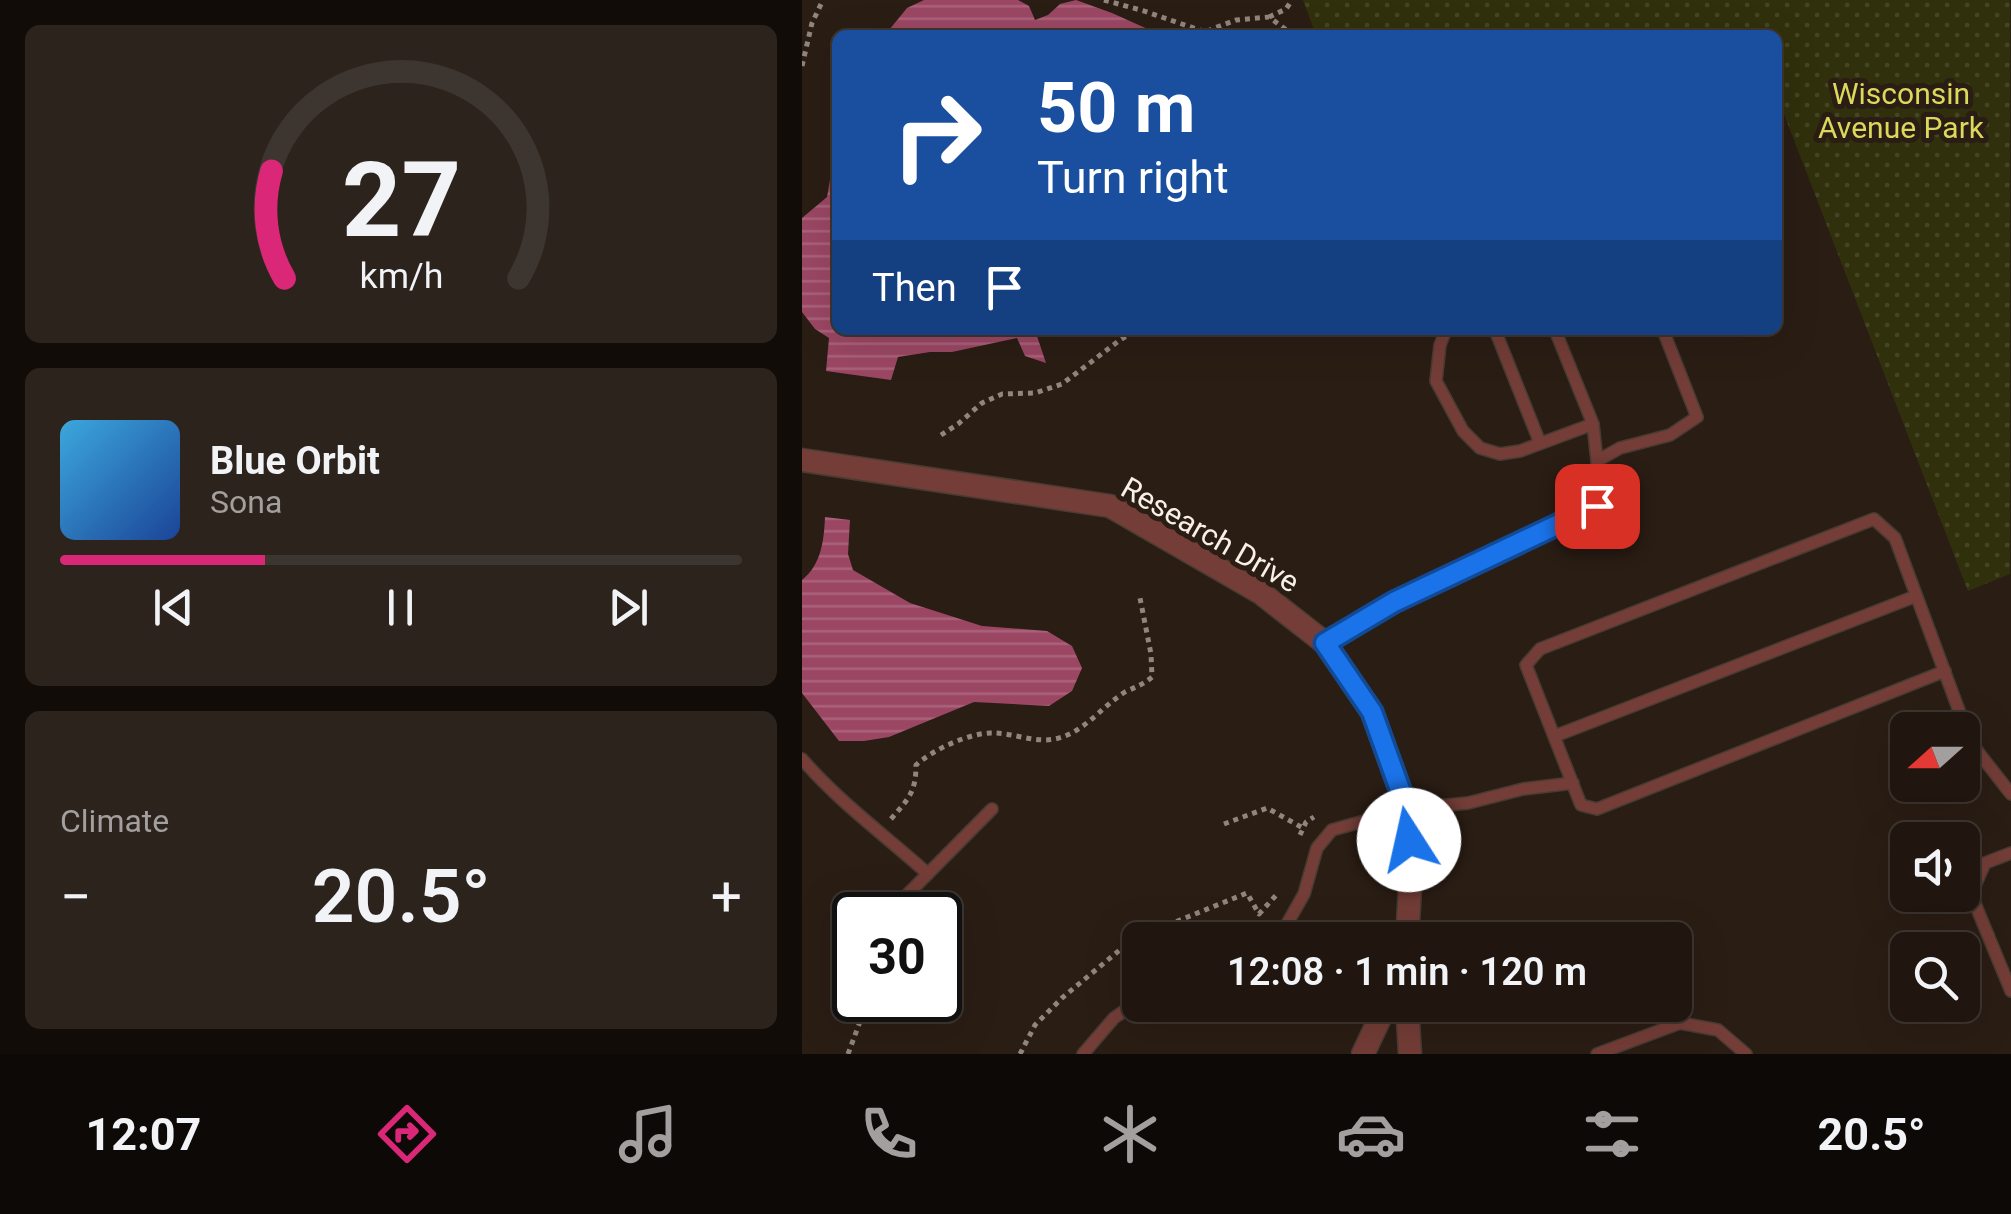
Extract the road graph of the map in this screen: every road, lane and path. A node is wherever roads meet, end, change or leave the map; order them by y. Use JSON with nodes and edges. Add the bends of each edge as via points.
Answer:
{"nodes":[{"id":1,"x":823,"y":0,"type":"edge"},
{"id":2,"x":1104,"y":0,"type":"edge"},
{"id":3,"x":1292,"y":0,"type":"edge"},
{"id":4,"x":1270,"y":17,"type":"junction"},
{"id":5,"x":1198,"y":30,"type":"edge"},
{"id":6,"x":1209,"y":30,"type":"edge"},
{"id":7,"x":1287,"y":30,"type":"edge"},
{"id":8,"x":802,"y":66,"type":"edge"},
{"id":9,"x":1128,"y":335,"type":"edge"},
{"id":10,"x":1444,"y":335,"type":"edge"},
{"id":11,"x":1498,"y":335,"type":"edge"},
{"id":12,"x":1557,"y":335,"type":"edge"},
{"id":13,"x":1665,"y":335,"type":"edge"},
{"id":14,"x":1593,"y":424,"type":"junction"},
{"id":15,"x":941,"y":435,"type":"dead end"},
{"id":16,"x":1540,"y":443,"type":"junction"},
{"id":17,"x":802,"y":460,"type":"edge"},
{"id":18,"x":1597,"y":460,"type":"junction"},
{"id":19,"x":1916,"y":596,"type":"junction"},
{"id":20,"x":1140,"y":598,"type":"dead end"},
{"id":21,"x":1325,"y":643,"type":"junction"},
{"id":22,"x":1945,"y":671,"type":"junction"},
{"id":23,"x":1554,"y":736,"type":"junction"},
{"id":24,"x":802,"y":758,"type":"edge"},
{"id":25,"x":1573,"y":783,"type":"junction"},
{"id":26,"x":2010,"y":794,"type":"edge"},
{"id":27,"x":992,"y":809,"type":"dead end"},
{"id":28,"x":1407,"y":809,"type":"junction"},
{"id":29,"x":1324,"y":810,"type":"dead end"},
{"id":30,"x":1224,"y":824,"type":"dead end"},
{"id":31,"x":1302,"y":828,"type":"junction"},
{"id":32,"x":880,"y":831,"type":"junction"},
{"id":33,"x":1298,"y":843,"type":"dead end"},
{"id":34,"x":2010,"y":853,"type":"edge"},
{"id":35,"x":928,"y":874,"type":"junction"},
{"id":36,"x":1283,"y":888,"type":"dead end"},
{"id":37,"x":910,"y":892,"type":"edge"},
{"id":38,"x":1288,"y":922,"type":"edge"},
{"id":39,"x":1408,"y":922,"type":"edge"},
{"id":40,"x":2010,"y":991,"type":"edge"},
{"id":41,"x":1122,"y":1012,"type":"edge"},
{"id":42,"x":860,"y":1022,"type":"edge"},
{"id":43,"x":1378,"y":1022,"type":"edge"},
{"id":44,"x":1408,"y":1022,"type":"edge"},
{"id":45,"x":848,"y":1054,"type":"edge"},
{"id":46,"x":1020,"y":1054,"type":"edge"},
{"id":47,"x":1083,"y":1054,"type":"edge"},
{"id":48,"x":1362,"y":1054,"type":"edge"},
{"id":49,"x":1410,"y":1054,"type":"edge"},
{"id":50,"x":1597,"y":1054,"type":"edge"},
{"id":51,"x":1746,"y":1054,"type":"edge"}],
"edges":[{"from":1,"to":8,"type":"path"},
{"from":2,"to":5,"type":"path"},
{"from":3,"to":4,"type":"path"},
{"from":4,"to":6,"type":"path"},
{"from":4,"to":7,"type":"path"},
{"from":9,"to":15,"type":"path","via":[[1062,384],[992,398]]},
{"from":10,"to":16,"type":"lane","via":[[1436,381],[1462,431],[1480,448],[1500,454]]},
{"from":11,"to":16,"type":"lane"},
{"from":12,"to":14,"type":"lane"},
{"from":13,"to":18,"type":"lane","via":[[1698,417],[1670,435]]},
{"from":14,"to":16,"type":"lane"},
{"from":14,"to":18,"type":"lane"},
{"from":17,"to":21,"type":"street","name":"Research Drive","via":[[1110,506],[1261,592]]},
{"from":18,"to":21,"type":"lane","via":[[1597,506],[1394,602]]},
{"from":19,"to":22,"type":"lane"},
{"from":19,"to":23,"type":"lane"},
{"from":19,"to":23,"type":"lane","via":[[1895,538],[1874,519],[1540,649],[1526,665]]},
{"from":20,"to":32,"type":"path","via":[[1152,677],[1142,686],[1068,736],[1048,740],[990,732],[925,756],[916,765],[910,798]]},
{"from":21,"to":28,"type":"street","name":"Research Drive","via":[[1372,712]]},
{"from":22,"to":25,"type":"lane","via":[[1597,810],[1581,805]]},
{"from":22,"to":26,"type":"lane","via":[[1972,743]]},
{"from":23,"to":25,"type":"lane"},
{"from":24,"to":32,"type":"lane"},
{"from":25,"to":28,"type":"lane"},
{"from":27,"to":35,"type":"lane"},
{"from":28,"to":38,"type":"lane","via":[[1332,830],[1317,848]]},
{"from":28,"to":39,"type":"street","name":"Research Drive"},
{"from":29,"to":31,"type":"path"},
{"from":30,"to":31,"type":"path","via":[[1266,808]]},
{"from":31,"to":33,"type":"path"},
{"from":32,"to":35,"type":"lane"},
{"from":34,"to":40,"type":"lane","via":[[1985,863],[1972,894]]},
{"from":35,"to":37,"type":"lane"},
{"from":36,"to":46,"type":"path","via":[[1260,914],[1247,893],[1133,939],[1035,1025]]},
{"from":41,"to":47,"type":"lane"},
{"from":42,"to":45,"type":"path"},
{"from":43,"to":48,"type":"street"},
{"from":44,"to":49,"type":"street"},
{"from":50,"to":51,"type":"lane","via":[[1680,1023],[1718,1030]]}]}
